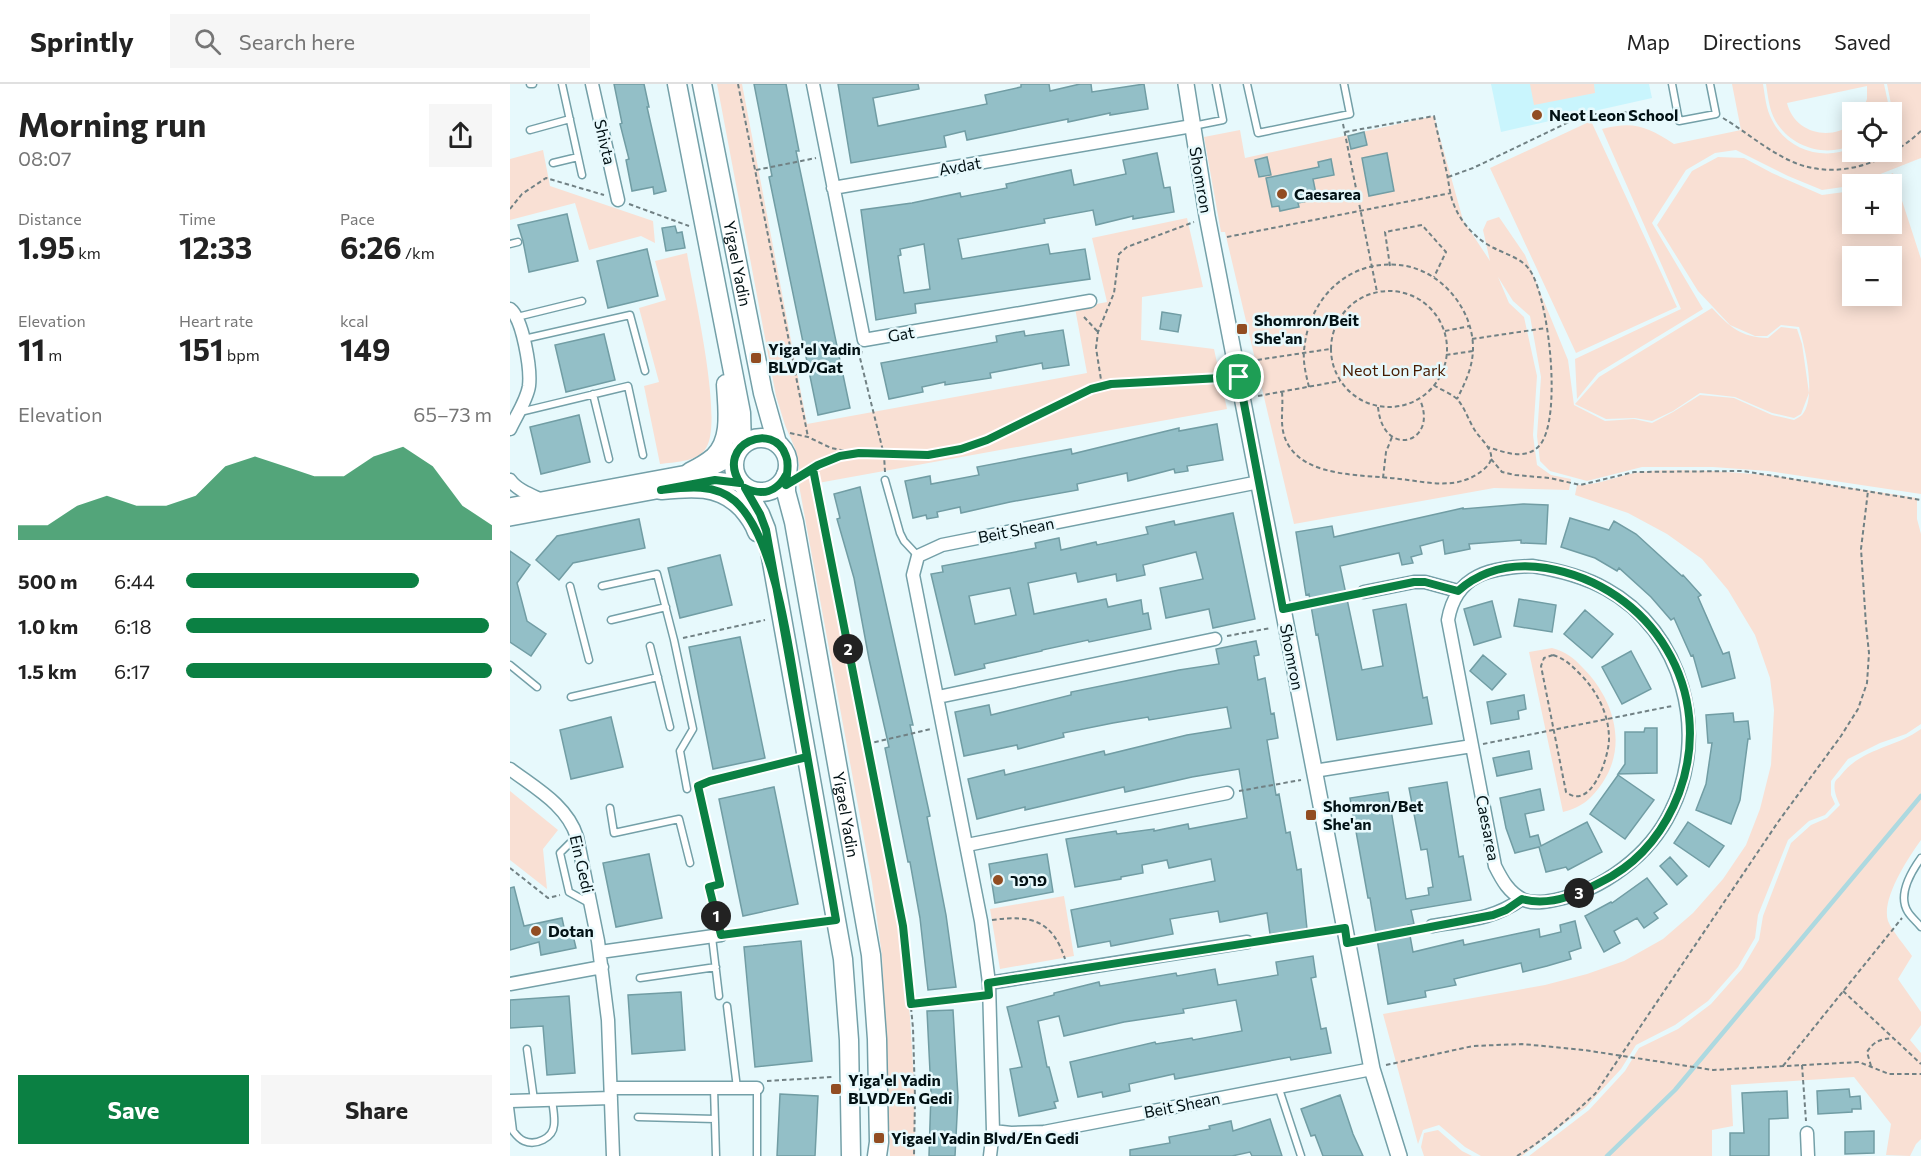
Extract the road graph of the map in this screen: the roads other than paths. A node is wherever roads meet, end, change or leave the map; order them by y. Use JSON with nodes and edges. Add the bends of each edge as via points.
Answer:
{"nodes":[{"id":1,"x":562,"y":84,"type":"edge"},
{"id":2,"x":592,"y":84,"type":"edge"},
{"id":3,"x":677,"y":84,"type":"edge"},
{"id":4,"x":702,"y":84,"type":"edge"},
{"id":5,"x":813,"y":84,"type":"edge"},
{"id":6,"x":1186,"y":84,"type":"edge"},
{"id":7,"x":1216,"y":84,"type":"edge"},
{"id":8,"x":1248,"y":84,"type":"edge"},
{"id":9,"x":1344,"y":84,"type":"edge"},
{"id":10,"x":1672,"y":84,"type":"edge"},
{"id":11,"x":1710,"y":84,"type":"edge"},
{"id":12,"x":570,"y":119,"type":"junction"},
{"id":13,"x":1192,"y":126,"type":"junction"},
{"id":14,"x":530,"y":130,"type":"dead end"},
{"id":15,"x":578,"y":157,"type":"junction"},
{"id":16,"x":553,"y":163,"type":"dead end"},
{"id":17,"x":582,"y":175,"type":"dead end"},
{"id":18,"x":833,"y":188,"type":"junction"},
{"id":19,"x":618,"y":200,"type":"dead end"},
{"id":20,"x":518,"y":242,"type":"dead end"},
{"id":21,"x":510,"y":244,"type":"edge"},
{"id":22,"x":582,"y":301,"type":"dead end"},
{"id":23,"x":1090,"y":301,"type":"dead end"},
{"id":24,"x":513,"y":313,"type":"edge"},
{"id":25,"x":724,"y":328,"type":"junction"},
{"id":26,"x":523,"y":340,"type":"junction"},
{"id":27,"x":645,"y":371,"type":"dead end"},
{"id":28,"x":593,"y":394,"type":"junction"},
{"id":29,"x":518,"y":412,"type":"junction"},
{"id":30,"x":510,"y":429,"type":"edge"},
{"id":31,"x":776,"y":437,"type":"junction"},
{"id":32,"x":739,"y":450,"type":"junction"},
{"id":33,"x":643,"y":455,"type":"dead end"},
{"id":34,"x":609,"y":459,"type":"dead end"},
{"id":35,"x":690,"y":472,"type":"junction"},
{"id":36,"x":510,"y":480,"type":"edge"},
{"id":37,"x":786,"y":480,"type":"junction"},
{"id":38,"x":885,"y":480,"type":"road end"},
{"id":39,"x":1258,"y":482,"type":"junction"},
{"id":40,"x":742,"y":485,"type":"junction"},
{"id":41,"x":661,"y":490,"type":"junction"},
{"id":42,"x":542,"y":500,"type":"junction"},
{"id":43,"x":510,"y":506,"type":"edge"},
{"id":44,"x":510,"y":518,"type":"edge"},
{"id":45,"x":918,"y":556,"type":"junction"},
{"id":46,"x":776,"y":585,"type":"junction"},
{"id":47,"x":570,"y":586,"type":"dead end"},
{"id":48,"x":602,"y":586,"type":"dead end"},
{"id":49,"x":1458,"y":591,"type":"junction"},
{"id":50,"x":1364,"y":592,"type":"road end"},
{"id":51,"x":666,"y":607,"type":"junction"},
{"id":52,"x":611,"y":620,"type":"dead end"},
{"id":53,"x":1215,"y":639,"type":"road end"},
{"id":54,"x":650,"y":646,"type":"dead end"},
{"id":55,"x":588,"y":660,"type":"dead end"},
{"id":56,"x":510,"y":665,"type":"edge"},
{"id":57,"x":658,"y":677,"type":"junction"},
{"id":58,"x":537,"y":687,"type":"dead end"},
{"id":59,"x":571,"y":697,"type":"dead end"},
{"id":60,"x":938,"y":697,"type":"junction"},
{"id":61,"x":670,"y":727,"type":"dead end"},
{"id":62,"x":1472,"y":746,"type":"junction"},
{"id":63,"x":510,"y":769,"type":"edge"},
{"id":64,"x":1315,"y":775,"type":"junction"},
{"id":65,"x":698,"y":786,"type":"road end"},
{"id":66,"x":687,"y":789,"type":"dead end"},
{"id":67,"x":1227,"y":793,"type":"road end"},
{"id":68,"x":609,"y":808,"type":"dead end"},
{"id":69,"x":577,"y":837,"type":"junction"},
{"id":70,"x":967,"y":844,"type":"junction"},
{"id":71,"x":1921,"y":858,"type":"edge"},
{"id":72,"x":690,"y":863,"type":"dead end"},
{"id":73,"x":1522,"y":899,"type":"junction"},
{"id":74,"x":591,"y":904,"type":"junction"},
{"id":75,"x":1432,"y":926,"type":"road end"},
{"id":76,"x":1921,"y":927,"type":"edge"},
{"id":77,"x":716,"y":936,"type":"junction"},
{"id":78,"x":1247,"y":942,"type":"road end"},
{"id":79,"x":600,"y":952,"type":"junction"},
{"id":80,"x":602,"y":967,"type":"junction"},
{"id":81,"x":716,"y":968,"type":"junction"},
{"id":82,"x":640,"y":978,"type":"dead end"},
{"id":83,"x":510,"y":984,"type":"edge"},
{"id":84,"x":989,"y":989,"type":"junction"},
{"id":85,"x":719,"y":996,"type":"dead end"},
{"id":86,"x":727,"y":1006,"type":"dead end"},
{"id":87,"x":527,"y":1049,"type":"dead end"},
{"id":88,"x":1372,"y":1069,"type":"junction"},
{"id":89,"x":1278,"y":1086,"type":"junction"},
{"id":90,"x":714,"y":1088,"type":"junction"},
{"id":91,"x":737,"y":1088,"type":"junction"},
{"id":92,"x":757,"y":1088,"type":"joint"},
{"id":93,"x":611,"y":1093,"type":"junction"},
{"id":94,"x":552,"y":1100,"type":"junction"},
{"id":95,"x":510,"y":1101,"type":"edge"},
{"id":96,"x":534,"y":1101,"type":"junction"},
{"id":97,"x":510,"y":1107,"type":"edge"},
{"id":98,"x":638,"y":1118,"type":"dead end"},
{"id":99,"x":715,"y":1119,"type":"junction"},
{"id":100,"x":993,"y":1131,"type":"junction"},
{"id":101,"x":1807,"y":1133,"type":"road end"},
{"id":102,"x":878,"y":1151,"type":"edge"},
{"id":103,"x":613,"y":1156,"type":"edge"},
{"id":104,"x":716,"y":1156,"type":"edge"},
{"id":105,"x":757,"y":1156,"type":"edge"},
{"id":106,"x":851,"y":1156,"type":"edge"},
{"id":107,"x":990,"y":1156,"type":"edge"},
{"id":108,"x":1301,"y":1156,"type":"edge"},
{"id":109,"x":1399,"y":1156,"type":"edge"},
{"id":110,"x":1808,"y":1156,"type":"edge"}],
"edges":[{"from":1,"to":12,"type":"lane"},
{"from":2,"to":19,"type":"street","name":"Shivta"},
{"from":3,"to":25,"type":"main road","name":"Yigael Yadin"},
{"from":4,"to":31,"type":"main road","name":"Yigael Yadin","via":[[763,393]]},
{"from":5,"to":18,"type":"street"},
{"from":6,"to":13,"type":"street","name":"Shomron"},
{"from":7,"to":13,"type":"lane","via":[[1223,120]]},
{"from":8,"to":9,"type":"lane","via":[[1258,133],[1350,114]]},
{"from":10,"to":11,"type":"lane","via":[[1679,121],[1716,114]]},
{"from":12,"to":14,"type":"lane"},
{"from":12,"to":15,"type":"lane"},
{"from":13,"to":18,"type":"street","name":"Avdat"},
{"from":13,"to":39,"type":"street","name":"Shomron"},
{"from":15,"to":16,"type":"lane"},
{"from":15,"to":17,"type":"lane"},
{"from":18,"to":23,"type":"street","name":"Gat","via":[[864,340]]},
{"from":20,"to":21,"type":"lane"},
{"from":22,"to":24,"type":"lane"},
{"from":24,"to":26,"type":"street"},
{"from":25,"to":32,"type":"main road","name":"Yigael Yadin","via":[[741,413]]},
{"from":25,"to":35,"type":"main road","via":[[725,439],[714,458]]},
{"from":26,"to":27,"type":"lane","via":[[630,315]]},
{"from":26,"to":29,"type":"street","via":[[529,386]]},
{"from":28,"to":29,"type":"lane"},
{"from":28,"to":33,"type":"lane","via":[[628,386]]},
{"from":28,"to":34,"type":"lane"},
{"from":29,"to":30,"type":"street"},
{"from":31,"to":32,"type":"main road","via":[[750,440]]},
{"from":31,"to":37,"type":"main road","via":[[787,457]]},
{"from":32,"to":35,"type":"street","via":[[710,469]]},
{"from":32,"to":40,"type":"main road","via":[[734,470]]},
{"from":35,"to":42,"type":"street"},
{"from":36,"to":42,"type":"street"},
{"from":37,"to":40,"type":"main road","via":[[760,493]]},
{"from":37,"to":102,"type":"main road","name":"Yigael Yadin","via":[[871,955]]},
{"from":38,"to":45,"type":"lane","via":[[900,532]]},
{"from":39,"to":45,"type":"street","name":"Beit Shean","via":[[942,545]]},
{"from":39,"to":64,"type":"street","name":"Shomron"},
{"from":40,"to":41,"type":"street","via":[[715,480]]},
{"from":40,"to":46,"type":"main road","name":"Yigael Yadin","via":[[766,530]]},
{"from":41,"to":44,"type":"street"},
{"from":41,"to":46,"type":"main road","via":[[705,488],[734,500],[755,526]]},
{"from":42,"to":43,"type":"street"},
{"from":45,"to":60,"type":"street","via":[[913,575]]},
{"from":46,"to":106,"type":"main road","name":"Yigael Yadin","via":[[846,990]]},
{"from":47,"to":55,"type":"lane"},
{"from":48,"to":51,"type":"lane","via":[[657,574]]},
{"from":49,"to":50,"type":"street","via":[[1414,582]]},
{"from":49,"to":62,"type":"street","name":"Caesarea","via":[[1448,620]]},
{"from":49,"to":73,"type":"street","via":[[1491,570],[1532,566],[1580,577],[1606,589],[1643,617],[1660,638],[1673,661],[1686,703],[1688,759],[1672,810],[1658,834],[1636,858],[1589,889],[1548,901]]},
{"from":51,"to":52,"type":"lane"},
{"from":51,"to":66,"type":"lane","via":[[693,729],[680,751]]},
{"from":53,"to":60,"type":"street"},
{"from":54,"to":57,"type":"lane"},
{"from":56,"to":58,"type":"lane"},
{"from":57,"to":59,"type":"lane"},
{"from":57,"to":61,"type":"lane"},
{"from":60,"to":70,"type":"street"},
{"from":62,"to":64,"type":"street"},
{"from":62,"to":73,"type":"street","name":"Caesarea","via":[[1495,866],[1508,889]]},
{"from":63,"to":69,"type":"street","name":"Ein Gedi","via":[[561,808]]},
{"from":64,"to":88,"type":"street","name":"Shomron"},
{"from":65,"to":77,"type":"lane","via":[[720,884],[709,887]]},
{"from":67,"to":70,"type":"street"},
{"from":68,"to":72,"type":"lane","via":[[614,833],[679,819]]},
{"from":69,"to":74,"type":"street","name":"Ein Gedi"},
{"from":69,"to":74,"type":"lane","via":[[560,853],[569,892]]},
{"from":70,"to":84,"type":"street"},
{"from":71,"to":76,"type":"lane","via":[[1906,885],[1904,899],[1907,911]]},
{"from":73,"to":75,"type":"street","via":[[1493,915]]},
{"from":74,"to":79,"type":"street","name":"Ein Gedi"},
{"from":77,"to":79,"type":"street"},
{"from":77,"to":81,"type":"lane"},
{"from":78,"to":84,"type":"street","via":[[1066,970]]},
{"from":79,"to":80,"type":"street","name":"Ein Gedi"},
{"from":80,"to":83,"type":"street"},
{"from":80,"to":93,"type":"street","name":"Ein Gedi"},
{"from":81,"to":82,"type":"lane"},
{"from":81,"to":85,"type":"lane"},
{"from":84,"to":100,"type":"street"},
{"from":86,"to":91,"type":"lane"},
{"from":87,"to":96,"type":"lane"},
{"from":88,"to":89,"type":"street","name":"Beit Shean"},
{"from":88,"to":109,"type":"street","name":"Shomron"},
{"from":89,"to":100,"type":"street","name":"Beit Shean","via":[[1044,1132]]},
{"from":89,"to":108,"type":"lane"},
{"from":90,"to":91,"type":"street"},
{"from":90,"to":93,"type":"street"},
{"from":90,"to":99,"type":"lane"},
{"from":91,"to":92,"type":"street"},
{"from":92,"to":105,"type":"lane"},
{"from":93,"to":94,"type":"street"},
{"from":93,"to":103,"type":"street","name":"Ein Gedi"},
{"from":94,"to":96,"type":"street"},
{"from":94,"to":97,"type":"lane","via":[[552,1130],[548,1137],[532,1143],[524,1142],[513,1131]]},
{"from":95,"to":96,"type":"street"},
{"from":98,"to":99,"type":"lane"},
{"from":99,"to":104,"type":"lane"},
{"from":100,"to":107,"type":"street"},
{"from":101,"to":110,"type":"street"}]}
